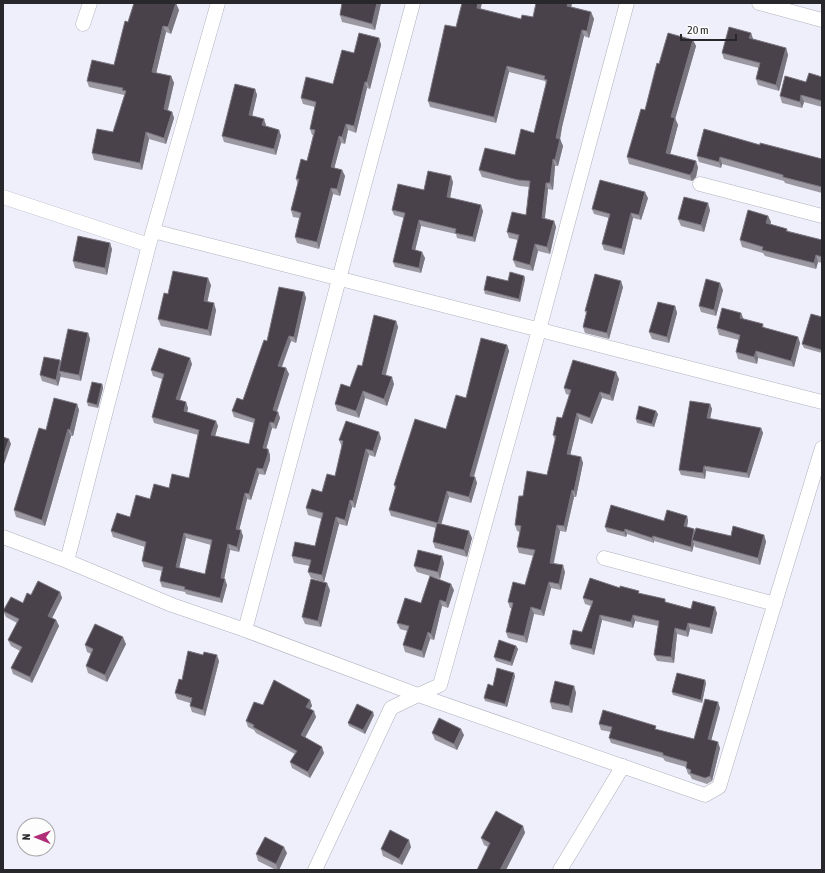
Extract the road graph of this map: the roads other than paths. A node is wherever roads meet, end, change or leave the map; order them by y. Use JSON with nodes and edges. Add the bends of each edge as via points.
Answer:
{"nodes":[{"id":1,"x":90,"y":3,"type":"edge"},
{"id":2,"x":218,"y":3,"type":"edge"},
{"id":3,"x":413,"y":3,"type":"edge"},
{"id":4,"x":627,"y":3,"type":"edge"},
{"id":5,"x":759,"y":3,"type":"edge"},
{"id":6,"x":822,"y":20,"type":"edge"},
{"id":7,"x":83,"y":24,"type":"dead end"},
{"id":8,"x":700,"y":184,"type":"dead end"},
{"id":9,"x":3,"y":196,"type":"edge"},
{"id":10,"x":822,"y":216,"type":"edge"},
{"id":11,"x":151,"y":238,"type":"junction"},
{"id":12,"x":338,"y":279,"type":"junction"},
{"id":13,"x":539,"y":330,"type":"junction"},
{"id":14,"x":822,"y":402,"type":"edge"},
{"id":15,"x":822,"y":448,"type":"edge"},
{"id":16,"x":3,"y":537,"type":"edge"},
{"id":17,"x":604,"y":558,"type":"dead end"},
{"id":18,"x":67,"y":561,"type":"junction"},
{"id":19,"x":774,"y":604,"type":"junction"},
{"id":20,"x":246,"y":630,"type":"junction"},
{"id":21,"x":418,"y":695,"type":"junction"},
{"id":22,"x":623,"y":766,"type":"junction"},
{"id":23,"x":315,"y":870,"type":"edge"},
{"id":24,"x":560,"y":870,"type":"edge"}],
"edges":[{"from":1,"to":7,"type":"street"},
{"from":2,"to":11,"type":"street"},
{"from":3,"to":12,"type":"street"},
{"from":4,"to":13,"type":"street"},
{"from":5,"to":6,"type":"street"},
{"from":8,"to":10,"type":"street"},
{"from":9,"to":11,"type":"street"},
{"from":11,"to":12,"type":"street"},
{"from":11,"to":18,"type":"street"},
{"from":12,"to":13,"type":"street"},
{"from":12,"to":20,"type":"street"},
{"from":13,"to":14,"type":"street"},
{"from":13,"to":21,"type":"street","via":[[440,685]]},
{"from":15,"to":19,"type":"street"},
{"from":16,"to":18,"type":"street"},
{"from":17,"to":19,"type":"street"},
{"from":18,"to":20,"type":"street","via":[[172,605]]},
{"from":19,"to":22,"type":"street","via":[[719,788],[705,795]]},
{"from":20,"to":21,"type":"street"},
{"from":21,"to":22,"type":"street"},
{"from":21,"to":23,"type":"street","via":[[391,708]]},
{"from":22,"to":24,"type":"street"}]}
